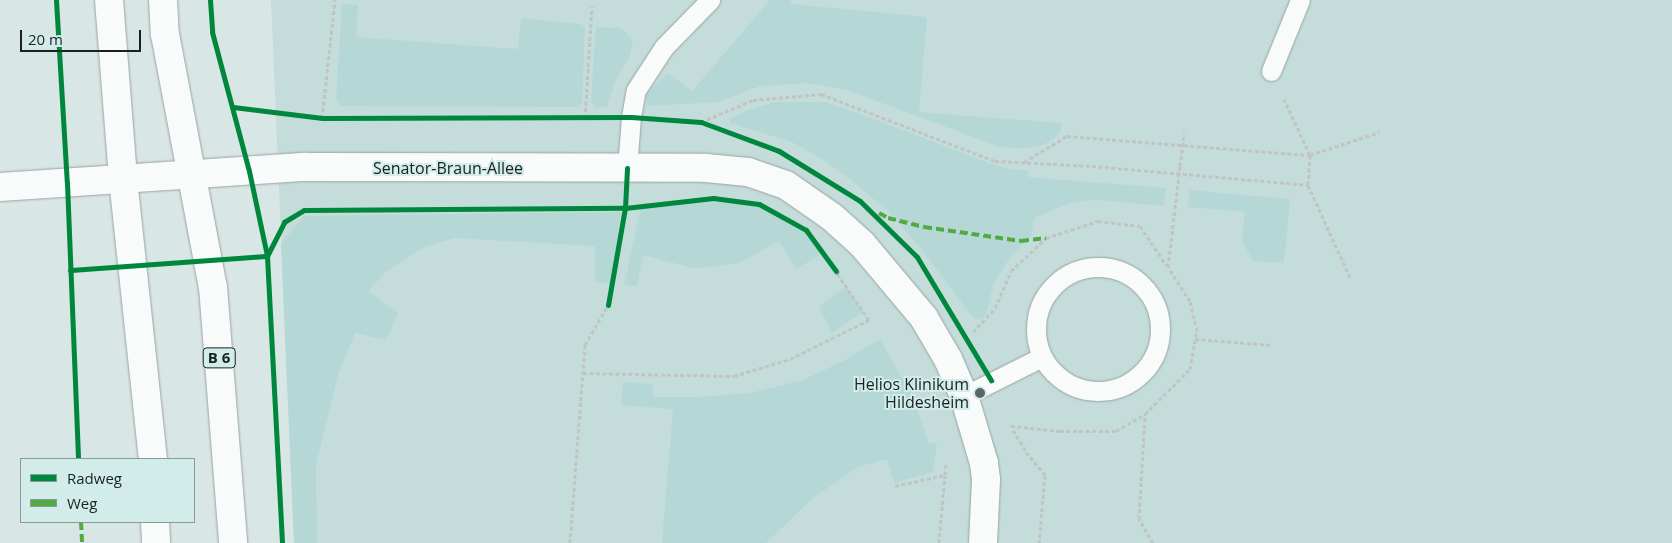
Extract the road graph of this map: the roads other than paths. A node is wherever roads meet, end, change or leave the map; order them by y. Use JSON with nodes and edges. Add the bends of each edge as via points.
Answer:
{"nodes":[{"id":1,"x":109,"y":0,"type":"edge"},
{"id":2,"x":162,"y":0,"type":"edge"},
{"id":3,"x":710,"y":0,"type":"edge"},
{"id":4,"x":1300,"y":0,"type":"edge"},
{"id":5,"x":1271,"y":71,"type":"road end"},
{"id":6,"x":627,"y":168,"type":"junction"},
{"id":7,"x":191,"y":175,"type":"junction"},
{"id":8,"x":122,"y":179,"type":"junction"},
{"id":9,"x":0,"y":187,"type":"edge"},
{"id":10,"x":1042,"y":357,"type":"junction"},
{"id":11,"x":964,"y":396,"type":"junction"},
{"id":12,"x":152,"y":458,"type":"edge"},
{"id":13,"x":155,"y":523,"type":"edge"},
{"id":14,"x":156,"y":543,"type":"edge"},
{"id":15,"x":233,"y":543,"type":"edge"},
{"id":16,"x":983,"y":543,"type":"edge"}],
"edges":[{"from":1,"to":8,"type":"street"},
{"from":2,"to":7,"type":"street","number":"B 6","via":[[165,34]]},
{"from":3,"to":6,"type":"lane","via":[[664,46],[636,90]]},
{"from":4,"to":5,"type":"lane"},
{"from":6,"to":7,"type":"street","name":"Senator-Braun-Allee","via":[[306,167]]},
{"from":6,"to":11,"type":"street","name":"Senator-Braun-Allee","via":[[706,168],[748,172],[786,185],[832,217],[862,244],[924,318],[948,359]]},
{"from":7,"to":8,"type":"street","name":"Senator-Braun-Allee"},
{"from":7,"to":15,"type":"street","number":"B 6","via":[[213,287]]},
{"from":8,"to":9,"type":"street","name":"Senator-Braun-Allee"},
{"from":8,"to":12,"type":"street"},
{"from":10,"to":10,"type":"lane","via":[[1054,374],[1092,391],[1112,390],[1132,382],[1147,367],[1157,349],[1160,328],[1156,308],[1147,291],[1132,278],[1113,269],[1093,267],[1074,272],[1056,283],[1043,299],[1036,318],[1036,338]]},
{"from":10,"to":11,"type":"lane"},
{"from":11,"to":16,"type":"street","name":"Senator-Braun-Allee","via":[[985,471]]},
{"from":13,"to":14,"type":"street"}]}
